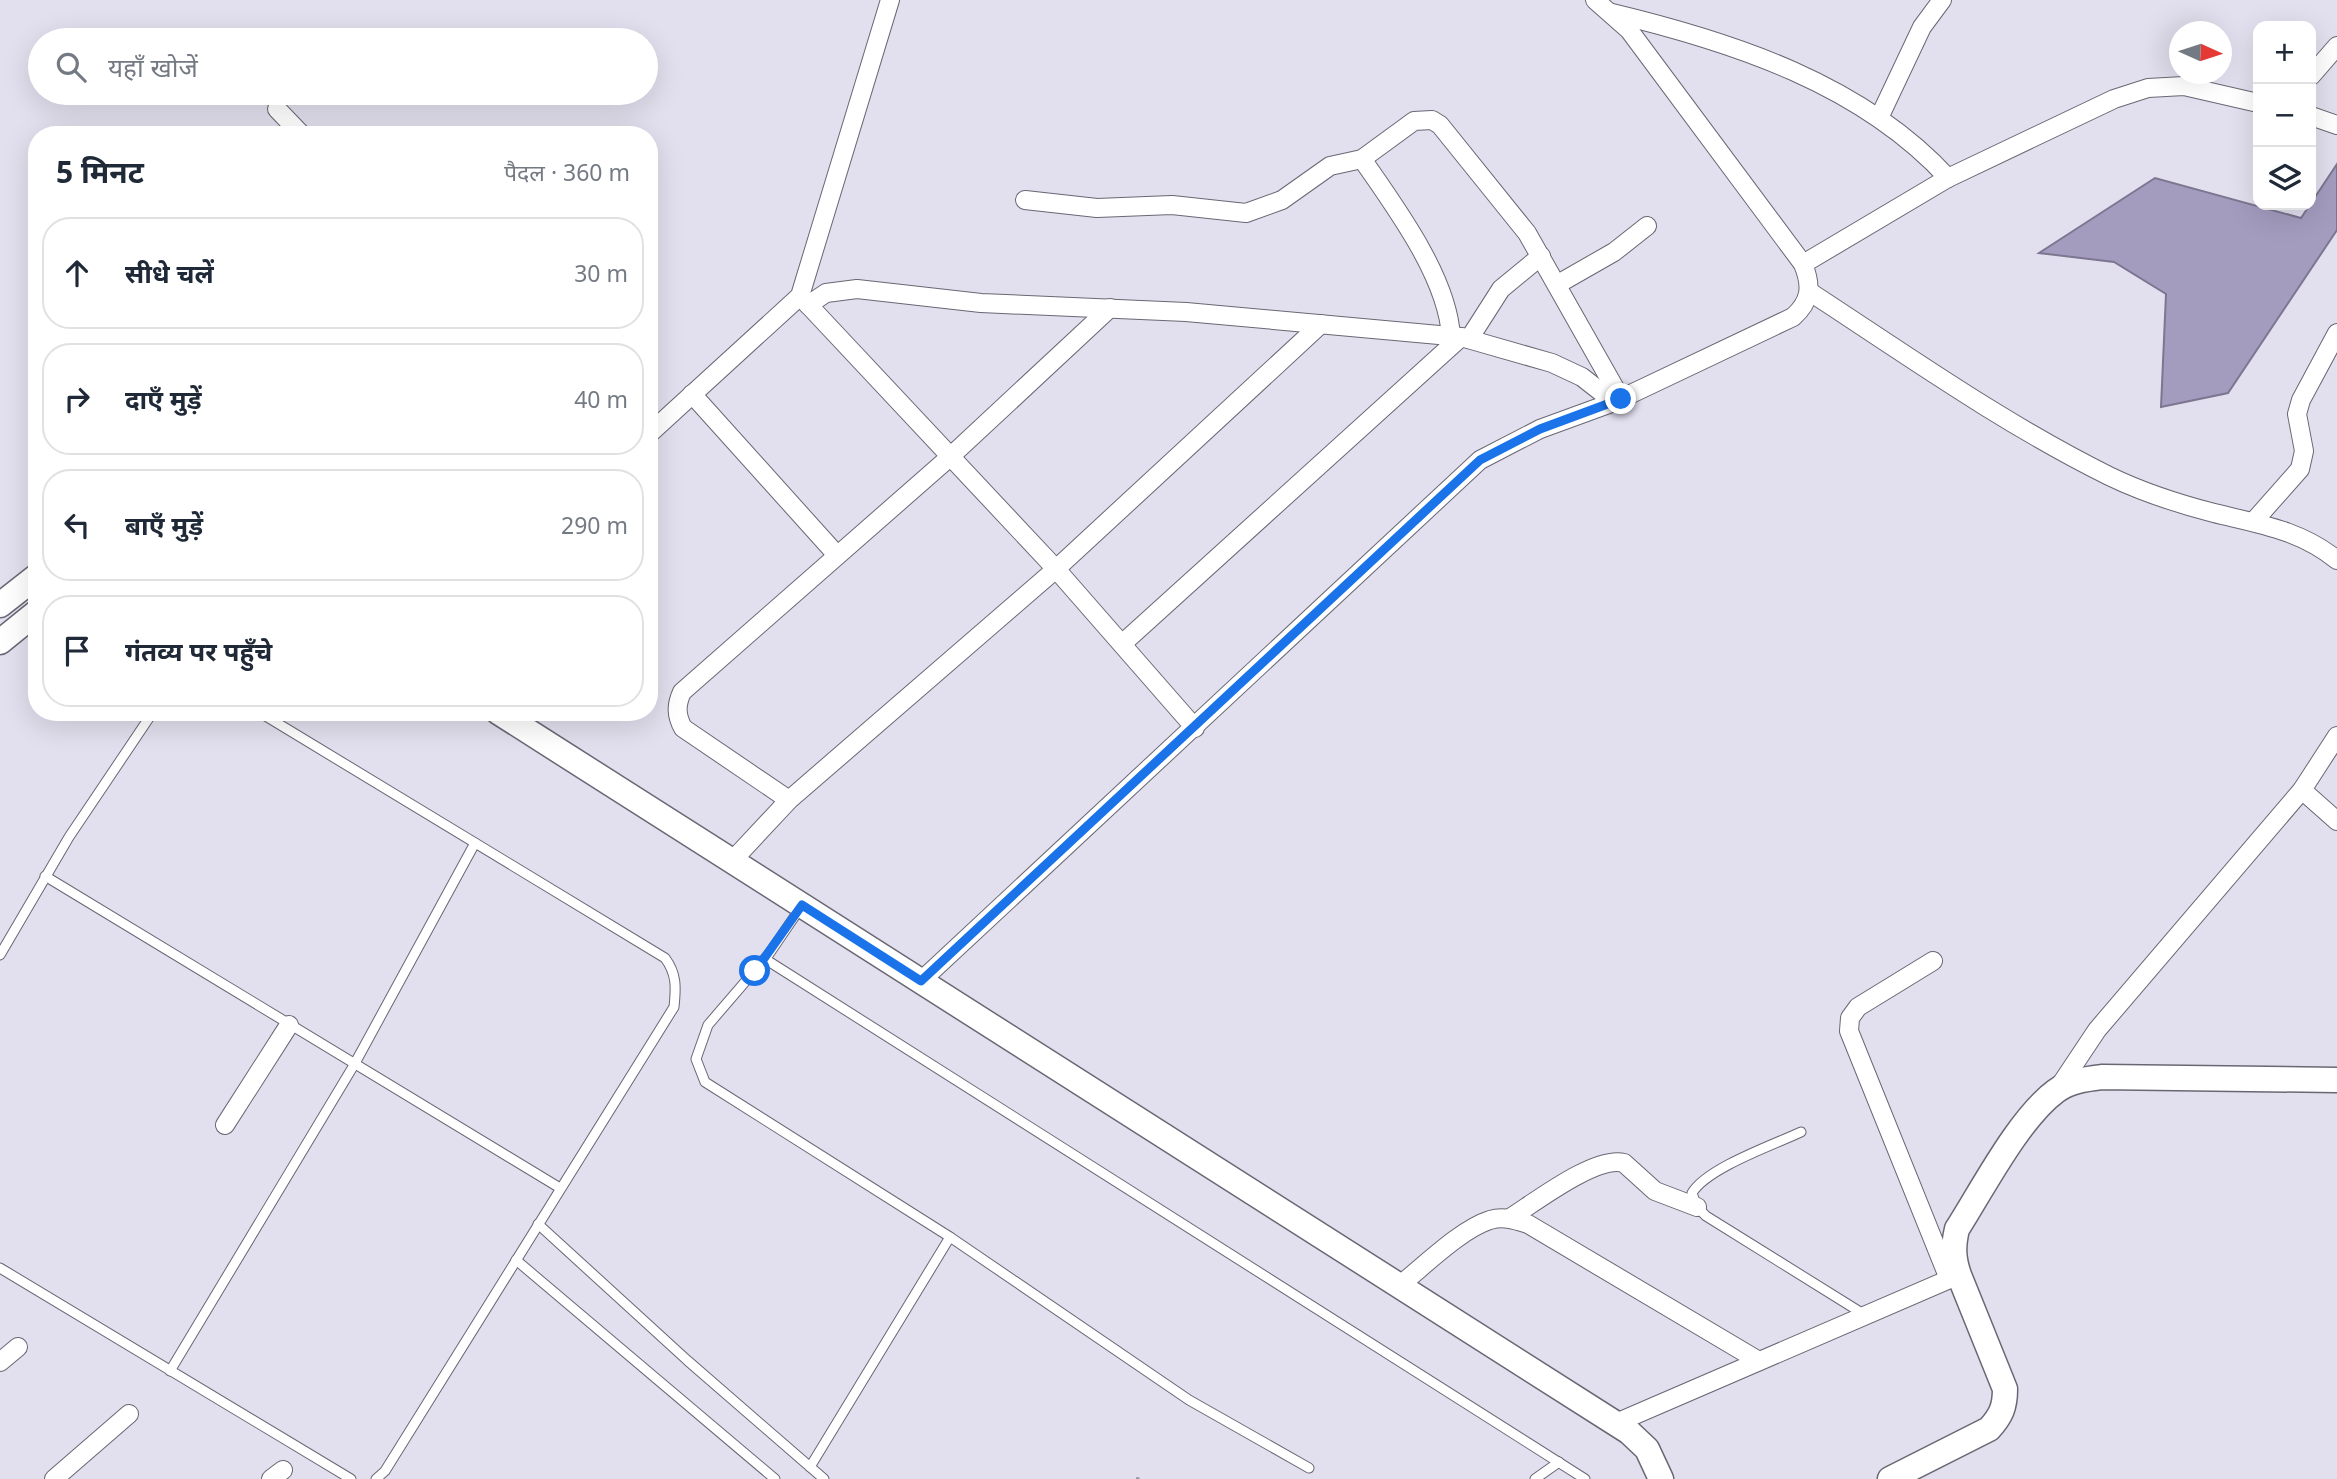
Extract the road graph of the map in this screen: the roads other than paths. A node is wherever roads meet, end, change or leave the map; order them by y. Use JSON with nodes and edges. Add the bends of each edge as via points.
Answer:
{"nodes":[{"id":1,"x":890,"y":0,"type":"edge"},
{"id":2,"x":1942,"y":0,"type":"edge"},
{"id":3,"x":1602,"y":6,"type":"edge"},
{"id":4,"x":2337,"y":46,"type":"edge"},
{"id":5,"x":2316,"y":70,"type":"edge"},
{"id":6,"x":2253,"y":102,"type":"edge"},
{"id":7,"x":278,"y":109,"type":"dead end"},
{"id":8,"x":1879,"y":118,"type":"junction"},
{"id":9,"x":2316,"y":118,"type":"edge"},
{"id":10,"x":2337,"y":125,"type":"edge"},
{"id":11,"x":294,"y":126,"type":"edge"},
{"id":12,"x":1362,"y":159,"type":"junction"},
{"id":13,"x":1948,"y":178,"type":"junction"},
{"id":14,"x":1025,"y":200,"type":"dead end"},
{"id":15,"x":1647,"y":226,"type":"dead end"},
{"id":16,"x":1541,"y":256,"type":"junction"},
{"id":17,"x":1803,"y":264,"type":"junction"},
{"id":18,"x":1558,"y":284,"type":"junction"},
{"id":19,"x":1810,"y":292,"type":"junction"},
{"id":20,"x":804,"y":300,"type":"junction"},
{"id":21,"x":1110,"y":308,"type":"junction"},
{"id":22,"x":1321,"y":324,"type":"junction"},
{"id":23,"x":2337,"y":332,"type":"edge"},
{"id":24,"x":1460,"y":338,"type":"junction"},
{"id":25,"x":692,"y":394,"type":"junction"},
{"id":26,"x":1617,"y":401,"type":"junction"},
{"id":27,"x":658,"y":425,"type":"edge"},
{"id":28,"x":951,"y":456,"type":"junction"},
{"id":29,"x":2254,"y":521,"type":"junction"},
{"id":30,"x":836,"y":554,"type":"junction"},
{"id":31,"x":2337,"y":560,"type":"edge"},
{"id":32,"x":1056,"y":569,"type":"junction"},
{"id":33,"x":28,"y":583,"type":"edge"},
{"id":34,"x":0,"y":605,"type":"edge"},
{"id":35,"x":28,"y":619,"type":"edge"},
{"id":36,"x":0,"y":642,"type":"edge"},
{"id":37,"x":1122,"y":644,"type":"junction"},
{"id":38,"x":147,"y":721,"type":"edge"},
{"id":39,"x":274,"y":721,"type":"edge"},
{"id":40,"x":512,"y":721,"type":"edge"},
{"id":41,"x":1195,"y":728,"type":"junction"},
{"id":42,"x":2337,"y":736,"type":"edge"},
{"id":43,"x":2302,"y":790,"type":"junction"},
{"id":44,"x":789,"y":800,"type":"junction"},
{"id":45,"x":2337,"y":821,"type":"edge"},
{"id":46,"x":475,"y":843,"type":"junction"},
{"id":47,"x":732,"y":861,"type":"junction"},
{"id":48,"x":45,"y":876,"type":"junction"},
{"id":49,"x":802,"y":905,"type":"junction"},
{"id":50,"x":0,"y":954,"type":"edge"},
{"id":51,"x":765,"y":959,"type":"junction"},
{"id":52,"x":1933,"y":961,"type":"dead end"},
{"id":53,"x":921,"y":981,"type":"junction"},
{"id":54,"x":289,"y":1025,"type":"junction"},
{"id":55,"x":354,"y":1065,"type":"junction"},
{"id":56,"x":2337,"y":1080,"type":"edge"},
{"id":57,"x":2057,"y":1090,"type":"junction"},
{"id":58,"x":225,"y":1125,"type":"dead end"},
{"id":59,"x":1801,"y":1132,"type":"dead end"},
{"id":60,"x":560,"y":1188,"type":"junction"},
{"id":61,"x":1697,"y":1207,"type":"junction"},
{"id":62,"x":1510,"y":1218,"type":"junction"},
{"id":63,"x":538,"y":1224,"type":"junction"},
{"id":64,"x":950,"y":1237,"type":"junction"},
{"id":65,"x":516,"y":1260,"type":"junction"},
{"id":66,"x":0,"y":1268,"type":"edge"},
{"id":67,"x":1954,"y":1277,"type":"junction"},
{"id":68,"x":1400,"y":1285,"type":"junction"},
{"id":69,"x":1866,"y":1315,"type":"junction"},
{"id":70,"x":18,"y":1347,"type":"dead end"},
{"id":71,"x":1759,"y":1361,"type":"junction"},
{"id":72,"x":0,"y":1362,"type":"edge"},
{"id":73,"x":170,"y":1371,"type":"junction"},
{"id":74,"x":129,"y":1414,"type":"dead end"},
{"id":75,"x":1616,"y":1423,"type":"junction"},
{"id":76,"x":1559,"y":1462,"type":"junction"},
{"id":77,"x":810,"y":1466,"type":"junction"},
{"id":78,"x":1310,"y":1468,"type":"dead end"},
{"id":79,"x":54,"y":1479,"type":"edge"},
{"id":80,"x":351,"y":1479,"type":"edge"},
{"id":81,"x":376,"y":1479,"type":"edge"},
{"id":82,"x":775,"y":1479,"type":"edge"},
{"id":83,"x":824,"y":1479,"type":"edge"},
{"id":84,"x":1535,"y":1479,"type":"edge"},
{"id":85,"x":1585,"y":1479,"type":"edge"},
{"id":86,"x":1661,"y":1479,"type":"edge"},
{"id":87,"x":1891,"y":1479,"type":"edge"}],
"edges":[{"from":1,"to":20,"type":"street"},
{"from":2,"to":8,"type":"street","via":[[1922,27]]},
{"from":3,"to":8,"type":"street","via":[[1775,63]]},
{"from":3,"to":17,"type":"street","via":[[1629,30]]},
{"from":4,"to":5,"type":"street"},
{"from":6,"to":13,"type":"street","via":[[2184,86],[2148,88],[2114,99]]},
{"from":7,"to":11,"type":"street"},
{"from":8,"to":13,"type":"street","via":[[1920,147]]},
{"from":9,"to":10,"type":"street"},
{"from":12,"to":14,"type":"street","via":[[1329,166],[1282,200],[1246,213],[1172,205],[1097,208]]},
{"from":12,"to":16,"type":"street","via":[[1413,121],[1432,120],[1519,222]]},
{"from":12,"to":24,"type":"street","via":[[1441,287]]},
{"from":13,"to":17,"type":"street"},
{"from":15,"to":18,"type":"street","via":[[1614,252]]},
{"from":16,"to":18,"type":"street"},
{"from":16,"to":24,"type":"street","via":[[1501,289]]},
{"from":17,"to":19,"type":"street"},
{"from":18,"to":26,"type":"street"},
{"from":19,"to":26,"type":"street","via":[[1793,317]]},
{"from":19,"to":29,"type":"street","via":[[2002,416],[2110,477],[2165,499]]},
{"from":20,"to":21,"type":"street","via":[[858,289],[981,303]]},
{"from":20,"to":25,"type":"street"},
{"from":20,"to":28,"type":"street"},
{"from":21,"to":22,"type":"street"},
{"from":21,"to":28,"type":"street"},
{"from":22,"to":24,"type":"street"},
{"from":22,"to":32,"type":"street"},
{"from":23,"to":29,"type":"street","via":[[2297,414],[2304,451],[2300,468]]},
{"from":24,"to":26,"type":"street","via":[[1552,363]]},
{"from":24,"to":37,"type":"street"},
{"from":25,"to":27,"type":"street"},
{"from":25,"to":30,"type":"street"},
{"from":26,"to":41,"type":"street","via":[[1540,429],[1480,460]]},
{"from":28,"to":30,"type":"street"},
{"from":28,"to":32,"type":"street"},
{"from":29,"to":31,"type":"street","via":[[2295,533]]},
{"from":30,"to":44,"type":"street","via":[[682,692],[677,703],[683,728]]},
{"from":32,"to":37,"type":"street"},
{"from":32,"to":44,"type":"street"},
{"from":33,"to":34,"type":"street"},
{"from":35,"to":36,"type":"street"},
{"from":37,"to":41,"type":"street"},
{"from":38,"to":48,"type":"lane"},
{"from":39,"to":46,"type":"lane"},
{"from":40,"to":47,"type":"street"},
{"from":41,"to":53,"type":"street"},
{"from":42,"to":43,"type":"street"},
{"from":43,"to":45,"type":"street"},
{"from":43,"to":57,"type":"street","via":[[2097,1030]]},
{"from":44,"to":47,"type":"street"},
{"from":46,"to":55,"type":"lane"},
{"from":46,"to":60,"type":"lane","via":[[665,958],[673,969],[674,1007]]},
{"from":47,"to":49,"type":"street"},
{"from":48,"to":50,"type":"lane"},
{"from":48,"to":54,"type":"lane"},
{"from":49,"to":51,"type":"lane"},
{"from":49,"to":53,"type":"street"},
{"from":51,"to":64,"type":"lane","via":[[708,1026],[696,1059],[699,1073],[705,1082]]},
{"from":51,"to":76,"type":"lane"},
{"from":52,"to":67,"type":"street","via":[[1858,1007],[1850,1018],[1849,1031]]},
{"from":53,"to":68,"type":"street"},
{"from":54,"to":55,"type":"lane"},
{"from":54,"to":58,"type":"street"},
{"from":55,"to":60,"type":"lane"},
{"from":55,"to":73,"type":"lane"},
{"from":56,"to":57,"type":"street","via":[[2102,1077]]},
{"from":57,"to":67,"type":"street","via":[[2013,1142],[1957,1229]]},
{"from":59,"to":61,"type":"lane","via":[[1697,1185],[1692,1193]]},
{"from":60,"to":63,"type":"lane"},
{"from":61,"to":62,"type":"street","via":[[1655,1191],[1617,1161],[1578,1175]]},
{"from":61,"to":69,"type":"lane"},
{"from":62,"to":68,"type":"street","via":[[1490,1220],[1468,1232]]},
{"from":62,"to":71,"type":"street","via":[[1528,1224]]},
{"from":63,"to":65,"type":"lane"},
{"from":63,"to":77,"type":"lane"},
{"from":64,"to":77,"type":"lane"},
{"from":64,"to":78,"type":"lane","via":[[1189,1400]]},
{"from":65,"to":81,"type":"lane"},
{"from":65,"to":82,"type":"lane"},
{"from":66,"to":73,"type":"lane"},
{"from":67,"to":69,"type":"street"},
{"from":67,"to":87,"type":"street","via":[[2005,1389],[2005,1404],[1989,1429]]},
{"from":68,"to":75,"type":"street"},
{"from":69,"to":71,"type":"street"},
{"from":70,"to":72,"type":"street"},
{"from":71,"to":75,"type":"street"},
{"from":73,"to":80,"type":"lane"},
{"from":74,"to":79,"type":"street"},
{"from":75,"to":86,"type":"street","via":[[1647,1449]]},
{"from":76,"to":84,"type":"lane"},
{"from":76,"to":85,"type":"lane"},
{"from":77,"to":83,"type":"lane"}]}
